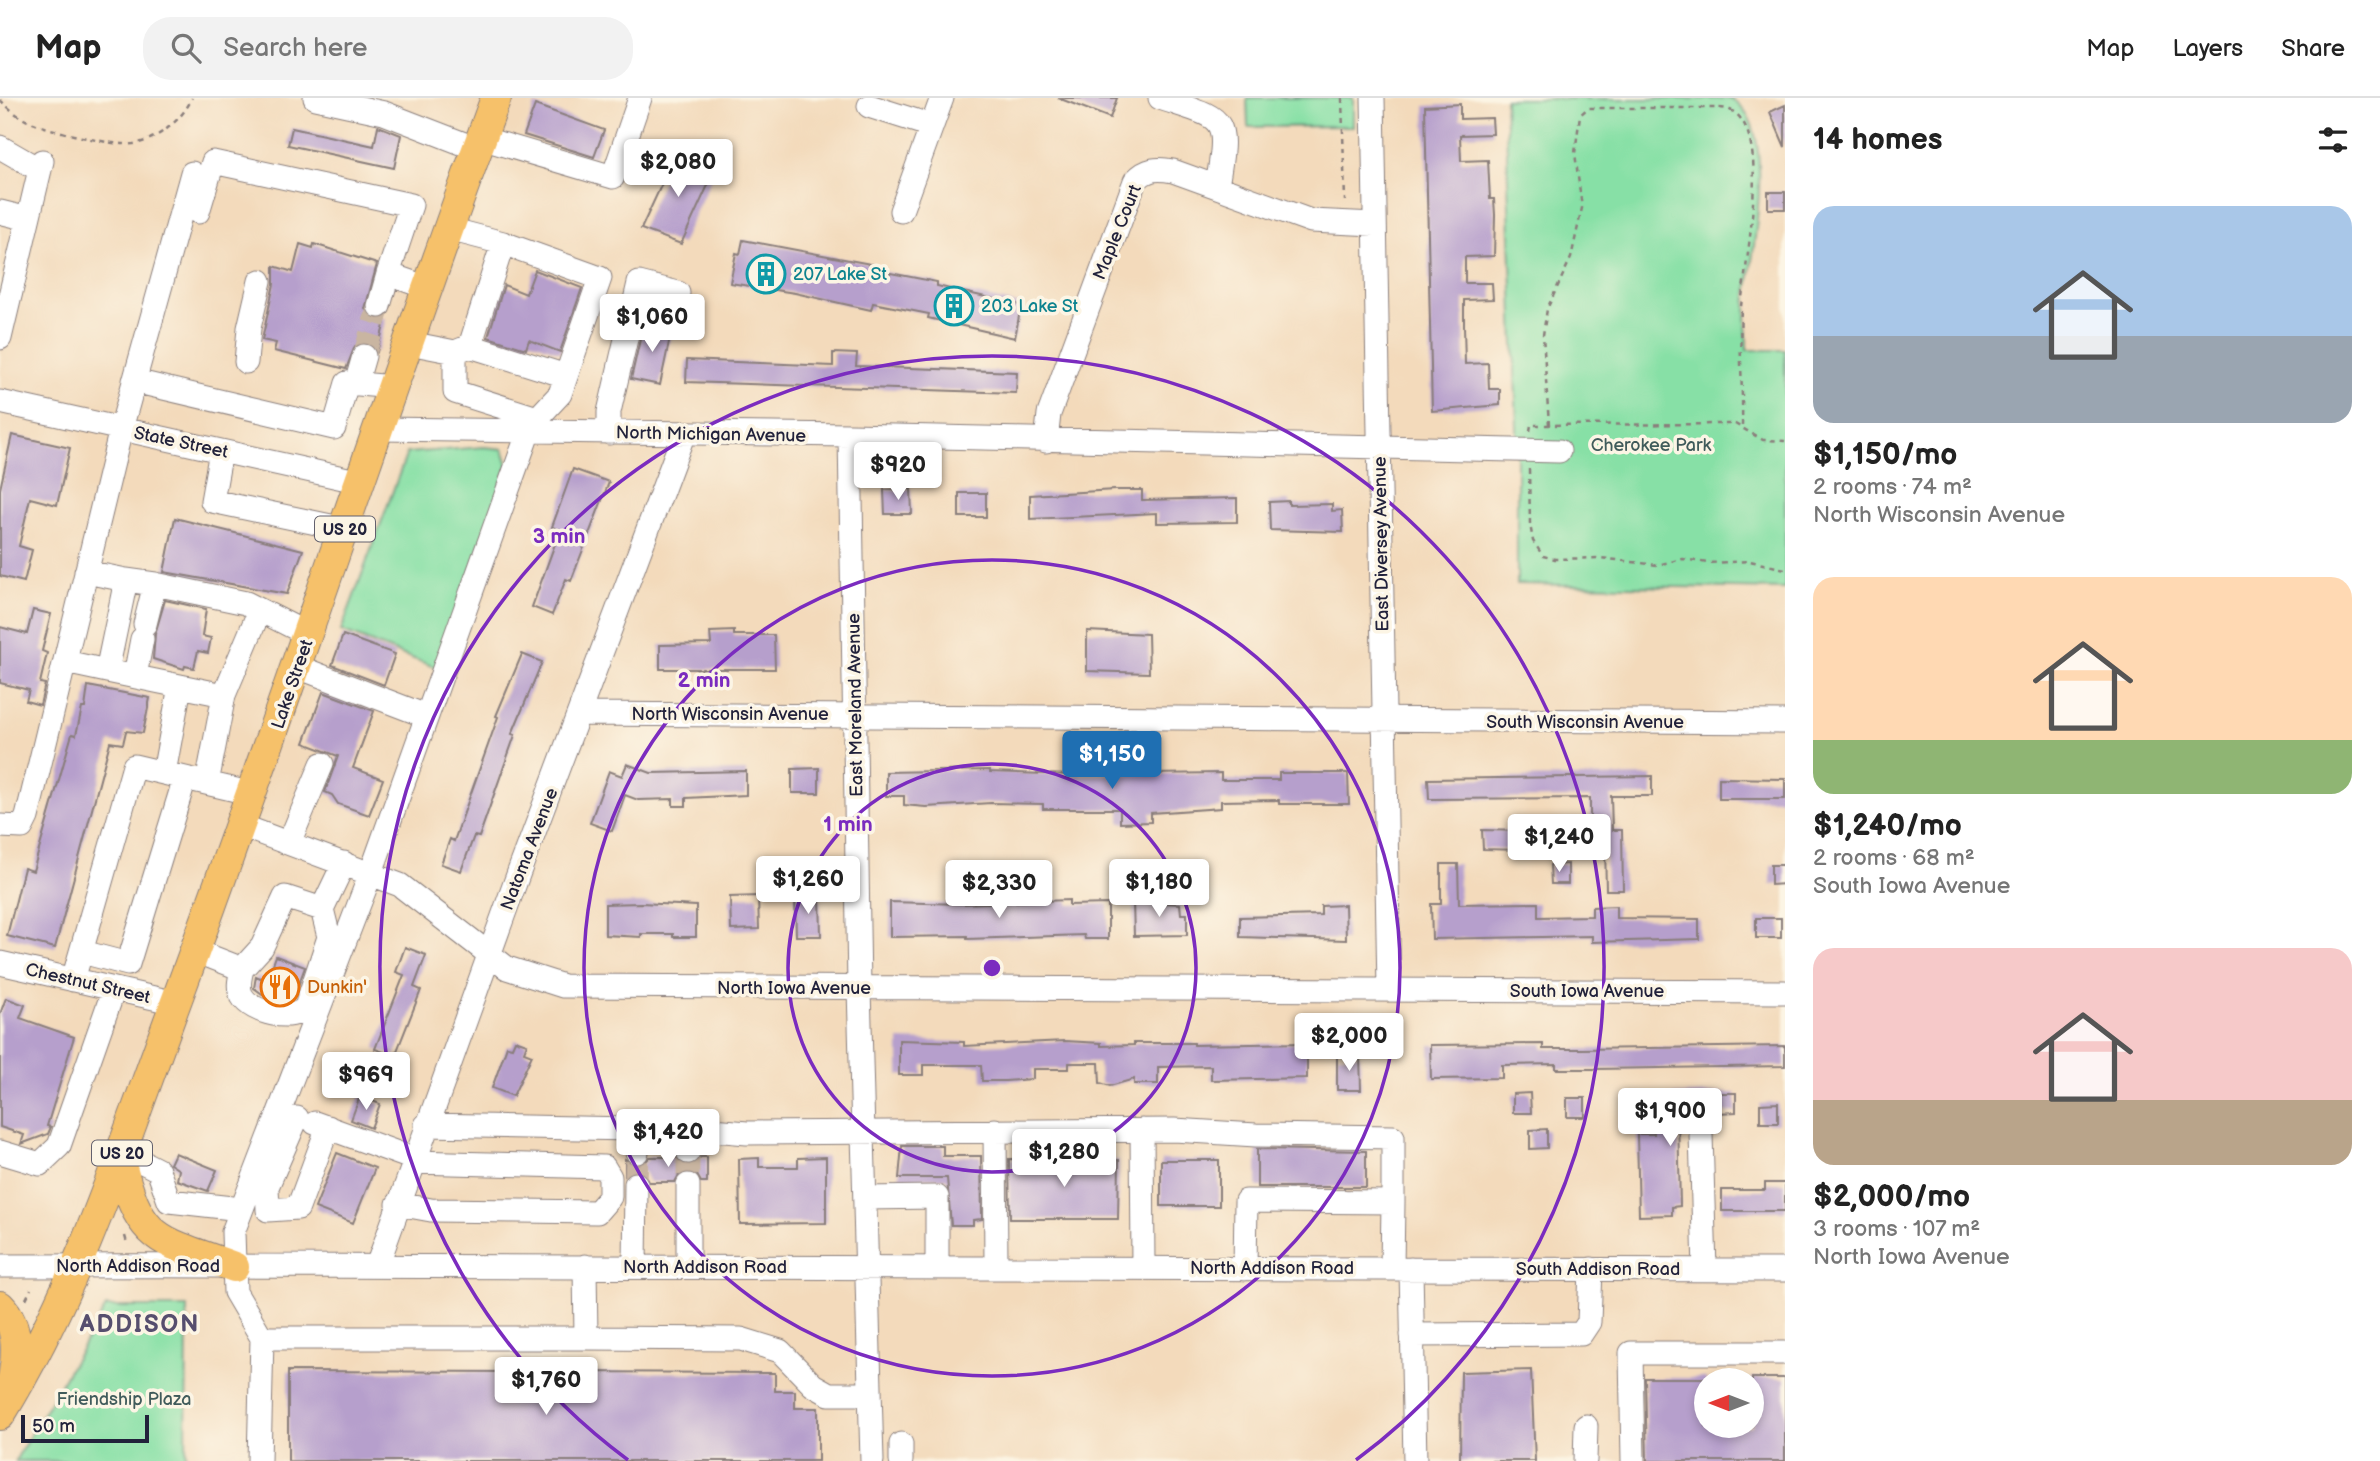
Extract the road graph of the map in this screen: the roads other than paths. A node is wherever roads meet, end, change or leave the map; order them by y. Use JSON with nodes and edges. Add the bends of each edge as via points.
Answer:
{"nodes":[{"id":1,"x":315,"y":98,"type":"edge"},
{"id":2,"x":496,"y":98,"type":"edge"},
{"id":3,"x":640,"y":98,"type":"edge"},
{"id":4,"x":942,"y":98,"type":"edge"},
{"id":5,"x":1160,"y":98,"type":"edge"},
{"id":6,"x":1373,"y":98,"type":"edge"},
{"id":7,"x":869,"y":106,"type":"dead end"},
{"id":8,"x":932,"y":127,"type":"junction"},
{"id":9,"x":479,"y":144,"type":"junction"},
{"id":10,"x":0,"y":147,"type":"edge"},
{"id":11,"x":192,"y":173,"type":"dead end"},
{"id":12,"x":1217,"y":186,"type":"junction"},
{"id":13,"x":901,"y":211,"type":"dead end"},
{"id":14,"x":0,"y":212,"type":"edge"},
{"id":15,"x":198,"y":212,"type":"dead end"},
{"id":16,"x":28,"y":219,"type":"junction"},
{"id":17,"x":1375,"y":223,"type":"junction"},
{"id":18,"x":449,"y":229,"type":"junction"},
{"id":19,"x":503,"y":243,"type":"junction"},
{"id":20,"x":388,"y":274,"type":"junction"},
{"id":21,"x":260,"y":281,"type":"dead end"},
{"id":22,"x":428,"y":288,"type":"junction"},
{"id":23,"x":678,"y":292,"type":"dead end"},
{"id":24,"x":379,"y":306,"type":"tunnel mouth"},
{"id":25,"x":0,"y":338,"type":"edge"},
{"id":26,"x":409,"y":343,"type":"junction"},
{"id":27,"x":463,"y":349,"type":"junction"},
{"id":28,"x":364,"y":356,"type":"tunnel mouth"},
{"id":29,"x":246,"y":362,"type":"dead end"},
{"id":30,"x":566,"y":376,"type":"junction"},
{"id":31,"x":134,"y":381,"type":"junction"},
{"id":32,"x":356,"y":384,"type":"junction"},
{"id":33,"x":394,"y":387,"type":"junction"},
{"id":34,"x":0,"y":402,"type":"edge"},
{"id":35,"x":533,"y":425,"type":"junction"},
{"id":36,"x":121,"y":429,"type":"junction"},
{"id":37,"x":379,"y":429,"type":"junction"},
{"id":38,"x":610,"y":433,"type":"junction"},
{"id":39,"x":684,"y":433,"type":"junction"},
{"id":40,"x":850,"y":435,"type":"junction"},
{"id":41,"x":1046,"y":441,"type":"junction"},
{"id":42,"x":1379,"y":446,"type":"junction"},
{"id":43,"x":1559,"y":450,"type":"dead end"},
{"id":44,"x":221,"y":451,"type":"junction"},
{"id":45,"x":361,"y":482,"type":"junction"},
{"id":46,"x":345,"y":529,"type":"junction"},
{"id":47,"x":86,"y":572,"type":"junction"},
{"id":48,"x":126,"y":580,"type":"junction"},
{"id":49,"x":155,"y":584,"type":"junction"},
{"id":50,"x":259,"y":612,"type":"junction"},
{"id":51,"x":309,"y":635,"type":"junction"},
{"id":52,"x":65,"y":662,"type":"junction"},
{"id":53,"x":298,"y":667,"type":"junction"},
{"id":54,"x":107,"y":671,"type":"junction"},
{"id":55,"x":135,"y":676,"type":"junction"},
{"id":56,"x":180,"y":686,"type":"junction"},
{"id":57,"x":224,"y":695,"type":"junction"},
{"id":58,"x":579,"y":714,"type":"junction"},
{"id":59,"x":855,"y":715,"type":"junction"},
{"id":60,"x":426,"y":716,"type":"junction"},
{"id":61,"x":1385,"y":722,"type":"junction"},
{"id":62,"x":1785,"y":723,"type":"edge"},
{"id":63,"x":322,"y":764,"type":"dead end"},
{"id":64,"x":185,"y":778,"type":"junction"},
{"id":65,"x":253,"y":794,"type":"junction"},
{"id":66,"x":242,"y":826,"type":"junction"},
{"id":67,"x":0,"y":827,"type":"edge"},
{"id":68,"x":289,"y":843,"type":"junction"},
{"id":69,"x":344,"y":863,"type":"junction"},
{"id":70,"x":371,"y":873,"type":"junction"},
{"id":71,"x":322,"y":909,"type":"junction"},
{"id":72,"x":196,"y":951,"type":"junction"},
{"id":73,"x":82,"y":952,"type":"junction"},
{"id":74,"x":490,"y":956,"type":"junction"},
{"id":75,"x":0,"y":963,"type":"edge"},
{"id":76,"x":242,"y":969,"type":"junction"},
{"id":77,"x":74,"y":980,"type":"junction"},
{"id":78,"x":859,"y":988,"type":"junction"},
{"id":79,"x":114,"y":989,"type":"junction"},
{"id":80,"x":1389,"y":990,"type":"junction"},
{"id":81,"x":1785,"y":992,"type":"edge"},
{"id":82,"x":176,"y":1003,"type":"junction"},
{"id":83,"x":288,"y":1115,"type":"junction"},
{"id":84,"x":426,"y":1125,"type":"junction"},
{"id":85,"x":328,"y":1127,"type":"junction"},
{"id":86,"x":713,"y":1130,"type":"dead end"},
{"id":87,"x":864,"y":1130,"type":"junction"},
{"id":88,"x":995,"y":1130,"type":"junction"},
{"id":89,"x":1142,"y":1130,"type":"junction"},
{"id":90,"x":1701,"y":1134,"type":"dead end"},
{"id":91,"x":686,"y":1141,"type":"dead end"},
{"id":92,"x":0,"y":1152,"type":"edge"},
{"id":93,"x":121,"y":1156,"type":"junction"},
{"id":94,"x":413,"y":1160,"type":"junction"},
{"id":95,"x":636,"y":1184,"type":"tunnel mouth"},
{"id":96,"x":688,"y":1185,"type":"tunnel mouth"},
{"id":97,"x":865,"y":1198,"type":"junction"},
{"id":98,"x":1393,"y":1202,"type":"junction"},
{"id":99,"x":398,"y":1204,"type":"junction"},
{"id":100,"x":241,"y":1209,"type":"junction"},
{"id":101,"x":688,"y":1265,"type":"junction"},
{"id":102,"x":0,"y":1266,"type":"edge"},
{"id":103,"x":78,"y":1266,"type":"junction"},
{"id":104,"x":377,"y":1266,"type":"junction"},
{"id":105,"x":585,"y":1266,"type":"junction"},
{"id":106,"x":635,"y":1266,"type":"junction"},
{"id":107,"x":234,"y":1267,"type":"junction"},
{"id":108,"x":937,"y":1267,"type":"junction"},
{"id":109,"x":996,"y":1267,"type":"junction"},
{"id":110,"x":1143,"y":1268,"type":"junction"},
{"id":111,"x":1401,"y":1268,"type":"junction"},
{"id":112,"x":866,"y":1269,"type":"junction"},
{"id":113,"x":1245,"y":1269,"type":"junction"},
{"id":114,"x":1591,"y":1269,"type":"junction"},
{"id":115,"x":1705,"y":1270,"type":"junction"},
{"id":116,"x":1785,"y":1270,"type":"edge"},
{"id":117,"x":0,"y":1306,"type":"edge"},
{"id":118,"x":1412,"y":1335,"type":"junction"},
{"id":119,"x":262,"y":1338,"type":"junction"},
{"id":120,"x":586,"y":1338,"type":"junction"},
{"id":121,"x":1785,"y":1353,"type":"edge"},
{"id":122,"x":870,"y":1394,"type":"junction"},
{"id":123,"x":4,"y":1404,"type":"edge"},
{"id":124,"x":1587,"y":1426,"type":"dead end"},
{"id":125,"x":259,"y":1461,"type":"edge"},
{"id":126,"x":872,"y":1461,"type":"edge"},
{"id":127,"x":1415,"y":1461,"type":"edge"},
{"id":128,"x":1585,"y":1461,"type":"edge"},
{"id":129,"x":1633,"y":1461,"type":"edge"}],
"edges":[{"from":1,"to":9,"type":"street","via":[[384,113]]},
{"from":2,"to":9,"type":"main road","name":"Lake Street","number":"US 20"},
{"from":3,"to":9,"type":"street","via":[[613,177]]},
{"from":4,"to":8,"type":"street"},
{"from":5,"to":12,"type":"street","via":[[1213,116],[1222,128]]},
{"from":6,"to":17,"type":"street","name":"East Diversey Avenue"},
{"from":7,"to":8,"type":"street"},
{"from":8,"to":13,"type":"street"},
{"from":9,"to":18,"type":"main road","name":"Lake Street","number":"US 20"},
{"from":10,"to":16,"type":"street","via":[[41,166]]},
{"from":11,"to":31,"type":"street"},
{"from":12,"to":17,"type":"street","name":"Maple Court","via":[[1311,221]]},
{"from":12,"to":41,"type":"street","name":"Maple Court","via":[[1157,169],[1136,181],[1049,414]]},
{"from":14,"to":16,"type":"street"},
{"from":15,"to":20,"type":"street","via":[[213,162],[411,205]]},
{"from":16,"to":25,"type":"street"},
{"from":17,"to":42,"type":"street","name":"East Diversey Avenue"},
{"from":18,"to":19,"type":"street"},
{"from":18,"to":22,"type":"main road","name":"Lake Street","number":"US 20"},
{"from":19,"to":27,"type":"street"},
{"from":19,"to":30,"type":"street","via":[[600,278]]},
{"from":20,"to":22,"type":"street"},
{"from":20,"to":24,"type":"street"},
{"from":21,"to":29,"type":"street"},
{"from":22,"to":26,"type":"main road","name":"Lake Street","number":"US 20"},
{"from":23,"to":38,"type":"street","via":[[639,283],[609,412]]},
{"from":26,"to":27,"type":"street"},
{"from":26,"to":33,"type":"main road","name":"Lake Street","number":"US 20"},
{"from":27,"to":30,"type":"street"},
{"from":27,"to":35,"type":"street","via":[[455,392]]},
{"from":28,"to":32,"type":"street"},
{"from":30,"to":35,"type":"street","via":[[560,394]]},
{"from":31,"to":32,"type":"street","via":[[334,428],[346,383]]},
{"from":31,"to":36,"type":"street"},
{"from":32,"to":33,"type":"street"},
{"from":33,"to":37,"type":"main road","name":"Lake Street","number":"US 20"},
{"from":34,"to":36,"type":"street","name":"State Street"},
{"from":35,"to":37,"type":"street","name":"North Michigan Avenue"},
{"from":35,"to":38,"type":"street","name":"North Michigan Avenue"},
{"from":35,"to":60,"type":"street"},
{"from":36,"to":44,"type":"street","name":"State Street"},
{"from":36,"to":47,"type":"street"},
{"from":37,"to":45,"type":"main road","name":"Lake Street","number":"US 20"},
{"from":38,"to":39,"type":"street","name":"North Michigan Avenue"},
{"from":39,"to":40,"type":"street","name":"North Michigan Avenue"},
{"from":39,"to":58,"type":"street","name":"Natoma Avenue"},
{"from":40,"to":41,"type":"street","name":"North Michigan Avenue"},
{"from":40,"to":59,"type":"street","name":"East Moreland Avenue"},
{"from":41,"to":42,"type":"street","name":"North Michigan Avenue"},
{"from":42,"to":43,"type":"street","name":"North Michigan Avenue"},
{"from":42,"to":61,"type":"street","name":"East Diversey Avenue"},
{"from":44,"to":45,"type":"street","name":"State Street"},
{"from":44,"to":46,"type":"street","via":[[212,501]]},
{"from":45,"to":46,"type":"main road","name":"Lake Street","number":"US 20"},
{"from":46,"to":51,"type":"main road","name":"Lake Street","number":"US 20"},
{"from":47,"to":48,"type":"street"},
{"from":47,"to":52,"type":"street"},
{"from":48,"to":49,"type":"street"},
{"from":48,"to":54,"type":"street"},
{"from":49,"to":50,"type":"street","via":[[246,603]]},
{"from":49,"to":55,"type":"street"},
{"from":50,"to":51,"type":"street"},
{"from":50,"to":57,"type":"street"},
{"from":51,"to":53,"type":"main road","name":"Lake Street","number":"US 20"},
{"from":52,"to":54,"type":"street"},
{"from":52,"to":67,"type":"street","via":[[27,817],[22,827]]},
{"from":53,"to":60,"type":"street"},
{"from":53,"to":65,"type":"main road","name":"Lake Street","number":"US 20"},
{"from":54,"to":55,"type":"street"},
{"from":55,"to":56,"type":"street"},
{"from":56,"to":57,"type":"street"},
{"from":56,"to":64,"type":"street"},
{"from":57,"to":64,"type":"street"},
{"from":58,"to":59,"type":"street","name":"North Wisconsin Avenue"},
{"from":58,"to":74,"type":"street","name":"Natoma Avenue"},
{"from":59,"to":61,"type":"street","name":"North Wisconsin Avenue"},
{"from":59,"to":78,"type":"street","name":"East Moreland Avenue"},
{"from":60,"to":70,"type":"street"},
{"from":61,"to":62,"type":"street","name":"South Wisconsin Avenue"},
{"from":61,"to":80,"type":"street","name":"East Diversey Avenue"},
{"from":63,"to":68,"type":"street"},
{"from":64,"to":65,"type":"street"},
{"from":64,"to":73,"type":"street","via":[[128,964]]},
{"from":64,"to":73,"type":"street","via":[[134,765]]},
{"from":65,"to":66,"type":"main road","name":"Lake Street","number":"US 20"},
{"from":66,"to":68,"type":"street","name":"North Iowa Avenue"},
{"from":66,"to":72,"type":"main road","name":"Lake Street","number":"US 20"},
{"from":68,"to":69,"type":"street","name":"North Iowa Avenue"},
{"from":69,"to":70,"type":"street","name":"North Iowa Avenue"},
{"from":69,"to":71,"type":"street"},
{"from":70,"to":74,"type":"street","name":"North Iowa Avenue","via":[[408,890]]},
{"from":70,"to":83,"type":"street"},
{"from":71,"to":76,"type":"street","via":[[285,897],[262,947]]},
{"from":71,"to":76,"type":"street","via":[[329,937],[301,1014],[286,1017],[249,1004],[239,984]]},
{"from":72,"to":76,"type":"street"},
{"from":72,"to":82,"type":"main road","name":"Lake Street","number":"US 20"},
{"from":73,"to":77,"type":"street"},
{"from":74,"to":78,"type":"street","name":"North Iowa Avenue","via":[[522,975],[563,986]]},
{"from":74,"to":84,"type":"street","name":"Natoma Avenue"},
{"from":75,"to":77,"type":"street","name":"Chestnut Street"},
{"from":77,"to":79,"type":"street","name":"Chestnut Street"},
{"from":78,"to":80,"type":"street","name":"North Iowa Avenue"},
{"from":78,"to":87,"type":"street","name":"East Moreland Avenue"},
{"from":79,"to":82,"type":"street","name":"Chestnut Street"},
{"from":79,"to":92,"type":"street","via":[[59,1146],[40,1164]]},
{"from":80,"to":81,"type":"street","name":"South Iowa Avenue"},
{"from":82,"to":93,"type":"main road","name":"Lake Street","number":"US 20"},
{"from":83,"to":85,"type":"street"},
{"from":83,"to":85,"type":"street","via":[[267,1187],[268,1210],[298,1208]]},
{"from":83,"to":100,"type":"street"},
{"from":84,"to":91,"type":"street"},
{"from":84,"to":94,"type":"street","name":"Natoma Avenue"},
{"from":85,"to":94,"type":"street"},
{"from":86,"to":87,"type":"street"},
{"from":87,"to":88,"type":"street"},
{"from":87,"to":97,"type":"street","name":"East Moreland Avenue"},
{"from":88,"to":89,"type":"street"},
{"from":88,"to":109,"type":"street"},
{"from":89,"to":98,"type":"street","via":[[1393,1137]]},
{"from":89,"to":110,"type":"street"},
{"from":90,"to":115,"type":"street"},
{"from":93,"to":100,"type":"street","via":[[158,1170],[169,1202]]},
{"from":93,"to":103,"type":"main road","name":"Lake Street","number":"US 20"},
{"from":93,"to":107,"type":"main road","via":[[127,1189],[144,1226],[165,1241]]},
{"from":94,"to":99,"type":"street","name":"Natoma Avenue"},
{"from":94,"to":99,"type":"street","via":[[604,1167],[610,1177],[610,1197],[597,1212],[431,1210]]},
{"from":95,"to":106,"type":"street"},
{"from":96,"to":101,"type":"street"},
{"from":97,"to":108,"type":"street","via":[[937,1197]]},
{"from":97,"to":112,"type":"street","name":"East Moreland Avenue"},
{"from":98,"to":111,"type":"street"},
{"from":98,"to":113,"type":"street","via":[[1246,1201]]},
{"from":99,"to":104,"type":"street","name":"Natoma Avenue"},
{"from":100,"to":107,"type":"street","via":[[233,1231]]},
{"from":101,"to":106,"type":"street","name":"North Addison Road"},
{"from":101,"to":112,"type":"street","name":"North Addison Road"},
{"from":102,"to":103,"type":"street","name":"North Addison Road"},
{"from":103,"to":107,"type":"street","name":"North Addison Road"},
{"from":103,"to":123,"type":"main road","number":"US 20","via":[[49,1329]]},
{"from":104,"to":105,"type":"street","name":"North Addison Road"},
{"from":104,"to":107,"type":"street","name":"North Addison Road"},
{"from":105,"to":106,"type":"street","name":"North Addison Road"},
{"from":105,"to":120,"type":"street"},
{"from":107,"to":119,"type":"street","via":[[235,1292]]},
{"from":108,"to":109,"type":"street","name":"North Addison Road"},
{"from":108,"to":112,"type":"street","name":"North Addison Road"},
{"from":109,"to":110,"type":"street","name":"North Addison Road"},
{"from":110,"to":113,"type":"street","name":"North Addison Road"},
{"from":111,"to":113,"type":"street","name":"North Addison Road"},
{"from":111,"to":114,"type":"street","name":"South Addison Road"},
{"from":111,"to":118,"type":"street"},
{"from":112,"to":122,"type":"street","name":"East Moreland Avenue"},
{"from":114,"to":115,"type":"street","name":"South Addison Road"},
{"from":114,"to":118,"type":"street","via":[[1589,1322],[1581,1334]]},
{"from":115,"to":116,"type":"street","name":"South Addison Road"},
{"from":117,"to":123,"type":"main road","via":[[14,1329],[17,1360]]},
{"from":118,"to":127,"type":"street"},
{"from":119,"to":120,"type":"street"},
{"from":119,"to":125,"type":"street"},
{"from":120,"to":122,"type":"street","via":[[741,1339],[780,1352],[813,1385],[829,1394]]},
{"from":121,"to":129,"type":"street","via":[[1631,1353]]},
{"from":122,"to":126,"type":"street","name":"East Moreland Avenue"},
{"from":124,"to":128,"type":"street"}]}
